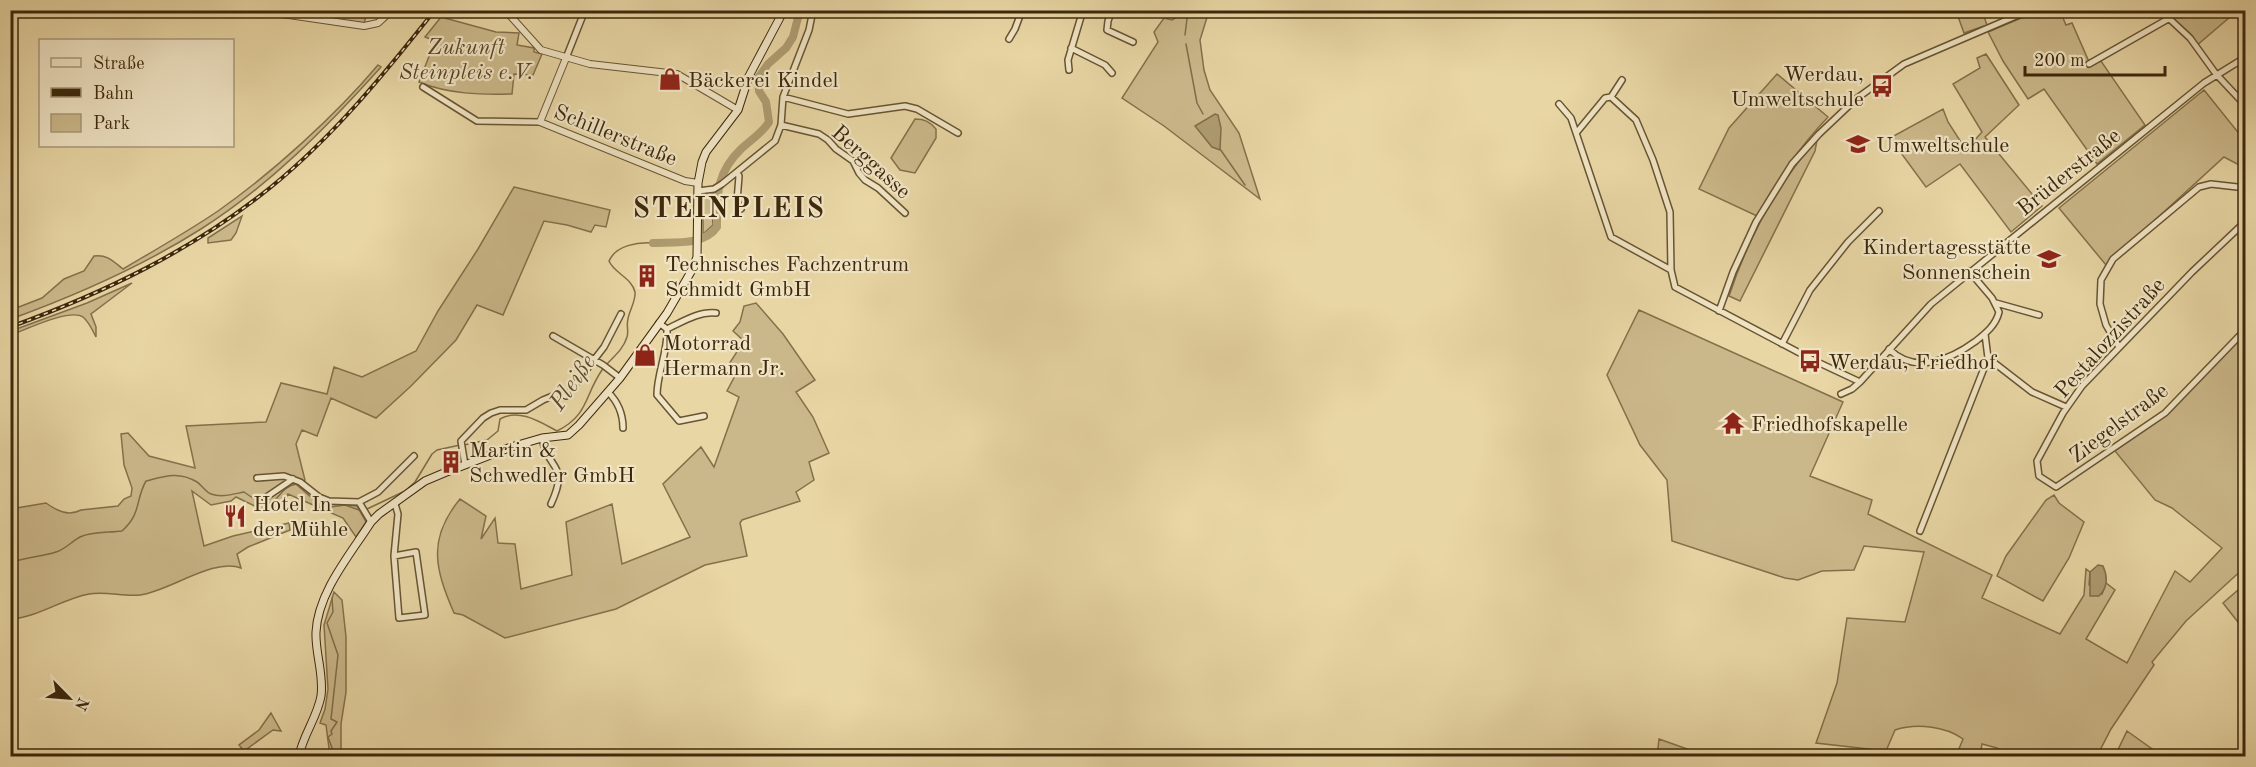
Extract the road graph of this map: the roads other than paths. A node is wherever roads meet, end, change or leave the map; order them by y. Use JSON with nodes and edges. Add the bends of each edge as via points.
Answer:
{"nodes":[{"id":1,"x":255,"y":10,"type":"edge"},
{"id":2,"x":392,"y":10,"type":"edge"},
{"id":3,"x":505,"y":10,"type":"edge"},
{"id":4,"x":585,"y":10,"type":"edge"},
{"id":5,"x":813,"y":10,"type":"edge"},
{"id":6,"x":1022,"y":10,"type":"edge"},
{"id":7,"x":1083,"y":10,"type":"edge"},
{"id":8,"x":1112,"y":10,"type":"edge"},
{"id":9,"x":2030,"y":10,"type":"edge"},
{"id":10,"x":2160,"y":10,"type":"edge"},
{"id":11,"x":781,"y":12,"type":"edge"},
{"id":12,"x":2168,"y":19,"type":"junction"},
{"id":13,"x":1008,"y":39,"type":"dead end"},
{"id":14,"x":1133,"y":42,"type":"dead end"},
{"id":15,"x":1071,"y":48,"type":"junction"},
{"id":16,"x":2246,"y":57,"type":"edge"},
{"id":17,"x":566,"y":58,"type":"junction"},
{"id":18,"x":2089,"y":64,"type":"dead end"},
{"id":19,"x":1069,"y":70,"type":"dead end"},
{"id":20,"x":1112,"y":73,"type":"dead end"},
{"id":21,"x":2216,"y":74,"type":"junction"},
{"id":22,"x":1622,"y":80,"type":"dead end"},
{"id":23,"x":423,"y":87,"type":"dead end"},
{"id":24,"x":783,"y":97,"type":"junction"},
{"id":25,"x":1611,"y":97,"type":"junction"},
{"id":26,"x":1559,"y":104,"type":"dead end"},
{"id":27,"x":2246,"y":106,"type":"edge"},
{"id":28,"x":738,"y":110,"type":"junction"},
{"id":29,"x":540,"y":122,"type":"junction"},
{"id":30,"x":781,"y":125,"type":"junction"},
{"id":31,"x":1576,"y":132,"type":"junction"},
{"id":32,"x":958,"y":134,"type":"dead end"},
{"id":33,"x":737,"y":173,"type":"junction"},
{"id":34,"x":696,"y":185,"type":"junction"},
{"id":35,"x":2246,"y":188,"type":"edge"},
{"id":36,"x":741,"y":209,"type":"dead end"},
{"id":37,"x":1879,"y":211,"type":"dead end"},
{"id":38,"x":905,"y":213,"type":"dead end"},
{"id":39,"x":2246,"y":221,"type":"edge"},
{"id":40,"x":1671,"y":270,"type":"junction"},
{"id":41,"x":1970,"y":271,"type":"junction"},
{"id":42,"x":1996,"y":303,"type":"junction"},
{"id":43,"x":1719,"y":311,"type":"junction"},
{"id":44,"x":716,"y":313,"type":"dead end"},
{"id":45,"x":621,"y":314,"type":"dead end"},
{"id":46,"x":2039,"y":315,"type":"dead end"},
{"id":47,"x":659,"y":323,"type":"junction"},
{"id":48,"x":667,"y":329,"type":"junction"},
{"id":49,"x":2246,"y":329,"type":"edge"},
{"id":50,"x":1985,"y":334,"type":"junction"},
{"id":51,"x":553,"y":336,"type":"dead end"},
{"id":52,"x":1782,"y":344,"type":"junction"},
{"id":53,"x":2119,"y":347,"type":"junction"},
{"id":54,"x":1889,"y":349,"type":"junction"},
{"id":55,"x":1988,"y":358,"type":"junction"},
{"id":56,"x":595,"y":360,"type":"junction"},
{"id":57,"x":620,"y":378,"type":"junction"},
{"id":58,"x":1860,"y":382,"type":"junction"},
{"id":59,"x":608,"y":393,"type":"junction"},
{"id":60,"x":1841,"y":394,"type":"dead end"},
{"id":61,"x":2066,"y":407,"type":"junction"},
{"id":62,"x":704,"y":416,"type":"dead end"},
{"id":63,"x":623,"y":428,"type":"dead end"},
{"id":64,"x":542,"y":438,"type":"junction"},
{"id":65,"x":414,"y":456,"type":"dead end"},
{"id":66,"x":465,"y":465,"type":"junction"},
{"id":67,"x":256,"y":478,"type":"dead end"},
{"id":68,"x":293,"y":479,"type":"junction"},
{"id":69,"x":2056,"y":487,"type":"joint"},
{"id":70,"x":265,"y":498,"type":"dead end"},
{"id":71,"x":359,"y":502,"type":"junction"},
{"id":72,"x":395,"y":504,"type":"junction"},
{"id":73,"x":551,"y":504,"type":"dead end"},
{"id":74,"x":369,"y":519,"type":"junction"},
{"id":75,"x":1920,"y":531,"type":"dead end"},
{"id":76,"x":394,"y":556,"type":"junction"},
{"id":77,"x":299,"y":755,"type":"edge"},
{"id":78,"x":289,"y":756,"type":"edge"}],
"edges":[{"from":1,"to":2,"type":"street","via":[[364,26],[378,23]]},
{"from":3,"to":17,"type":"street","via":[[541,50]]},
{"from":4,"to":17,"type":"street"},
{"from":5,"to":24,"type":"street"},
{"from":6,"to":13,"type":"street"},
{"from":7,"to":15,"type":"street"},
{"from":8,"to":14,"type":"street","via":[[1107,30]]},
{"from":9,"to":43,"type":"street","via":[[1904,64],[1856,99],[1819,134],[1792,164],[1756,222]]},
{"from":10,"to":12,"type":"street"},
{"from":11,"to":28,"type":"main road","via":[[749,76]]},
{"from":12,"to":18,"type":"street"},
{"from":12,"to":21,"type":"street","via":[[2190,38]]},
{"from":15,"to":19,"type":"street"},
{"from":15,"to":20,"type":"street","via":[[1105,65]]},
{"from":16,"to":21,"type":"street","name":"Brüderstraße"},
{"from":17,"to":28,"type":"street","via":[[677,74]]},
{"from":17,"to":29,"type":"street"},
{"from":21,"to":27,"type":"street"},
{"from":21,"to":41,"type":"street","name":"Brüderstraße"},
{"from":22,"to":25,"type":"street"},
{"from":23,"to":29,"type":"street","name":"Schillerstraße","via":[[477,122]]},
{"from":24,"to":30,"type":"street"},
{"from":24,"to":32,"type":"street","via":[[848,114],[905,106]]},
{"from":25,"to":31,"type":"street","via":[[1605,98]]},
{"from":25,"to":40,"type":"street","via":[[1636,120],[1653,160],[1670,212]]},
{"from":26,"to":31,"type":"street"},
{"from":28,"to":34,"type":"main road","via":[[706,152]]},
{"from":29,"to":34,"type":"street","name":"Schillerstraße"},
{"from":30,"to":33,"type":"street","via":[[775,141]]},
{"from":30,"to":38,"type":"street","name":"Berggasse","via":[[828,140],[853,161],[865,180]]},
{"from":31,"to":40,"type":"street","via":[[1611,237]]},
{"from":33,"to":34,"type":"street","via":[[714,189]]},
{"from":33,"to":36,"type":"street","via":[[737,201]]},
{"from":34,"to":47,"type":"main road","via":[[697,256],[686,283]]},
{"from":35,"to":53,"type":"street","via":[[2211,184],[2199,187],[2113,259],[2101,279],[2100,304]]},
{"from":37,"to":52,"type":"street","via":[[1810,290]]},
{"from":39,"to":53,"type":"street","name":"Pestalozzistraße"},
{"from":40,"to":43,"type":"street","via":[[1679,291]]},
{"from":41,"to":42,"type":"street"},
{"from":41,"to":54,"type":"street","name":"Brüderstraße","via":[[1931,304]]},
{"from":42,"to":46,"type":"street"},
{"from":42,"to":50,"type":"street","via":[[1998,317]]},
{"from":43,"to":52,"type":"street"},
{"from":44,"to":48,"type":"street","via":[[709,312]]},
{"from":45,"to":56,"type":"street"},
{"from":47,"to":48,"type":"street"},
{"from":47,"to":57,"type":"main road"},
{"from":48,"to":62,"type":"street","via":[[657,395],[679,421]]},
{"from":49,"to":69,"type":"street","name":"Ziegelstraße","via":[[2165,413]]},
{"from":50,"to":54,"type":"street","via":[[1951,357],[1934,362],[1913,363]]},
{"from":50,"to":55,"type":"street"},
{"from":51,"to":56,"type":"street"},
{"from":52,"to":58,"type":"street"},
{"from":53,"to":61,"type":"street","name":"Pestalozzistraße"},
{"from":54,"to":58,"type":"street","name":"Brüderstraße"},
{"from":55,"to":61,"type":"street","via":[[2032,392]]},
{"from":55,"to":75,"type":"street"},
{"from":56,"to":57,"type":"street"},
{"from":56,"to":66,"type":"street","via":[[566,396],[560,393],[526,410],[491,413],[476,425],[461,441]]},
{"from":57,"to":59,"type":"main road"},
{"from":58,"to":60,"type":"street","name":"Brüderstraße"},
{"from":59,"to":63,"type":"street","via":[[623,416]]},
{"from":59,"to":64,"type":"main road","via":[[573,431]]},
{"from":61,"to":69,"type":"street","name":"Pestalozzistraße","via":[[2037,461],[2039,476]]},
{"from":64,"to":66,"type":"main road"},
{"from":64,"to":73,"type":"street","via":[[559,474]]},
{"from":65,"to":71,"type":"street","via":[[378,492]]},
{"from":66,"to":72,"type":"main road","via":[[426,482]]},
{"from":67,"to":68,"type":"street"},
{"from":68,"to":70,"type":"street"},
{"from":68,"to":71,"type":"street","via":[[329,501]]},
{"from":71,"to":74,"type":"street"},
{"from":72,"to":74,"type":"main road"},
{"from":72,"to":76,"type":"street","via":[[398,514]]},
{"from":74,"to":77,"type":"main road","via":[[321,606],[316,632],[321,693]]},
{"from":76,"to":76,"type":"street","via":[[399,618],[425,615],[417,552]]},
{"from":77,"to":78,"type":"street"}]}
